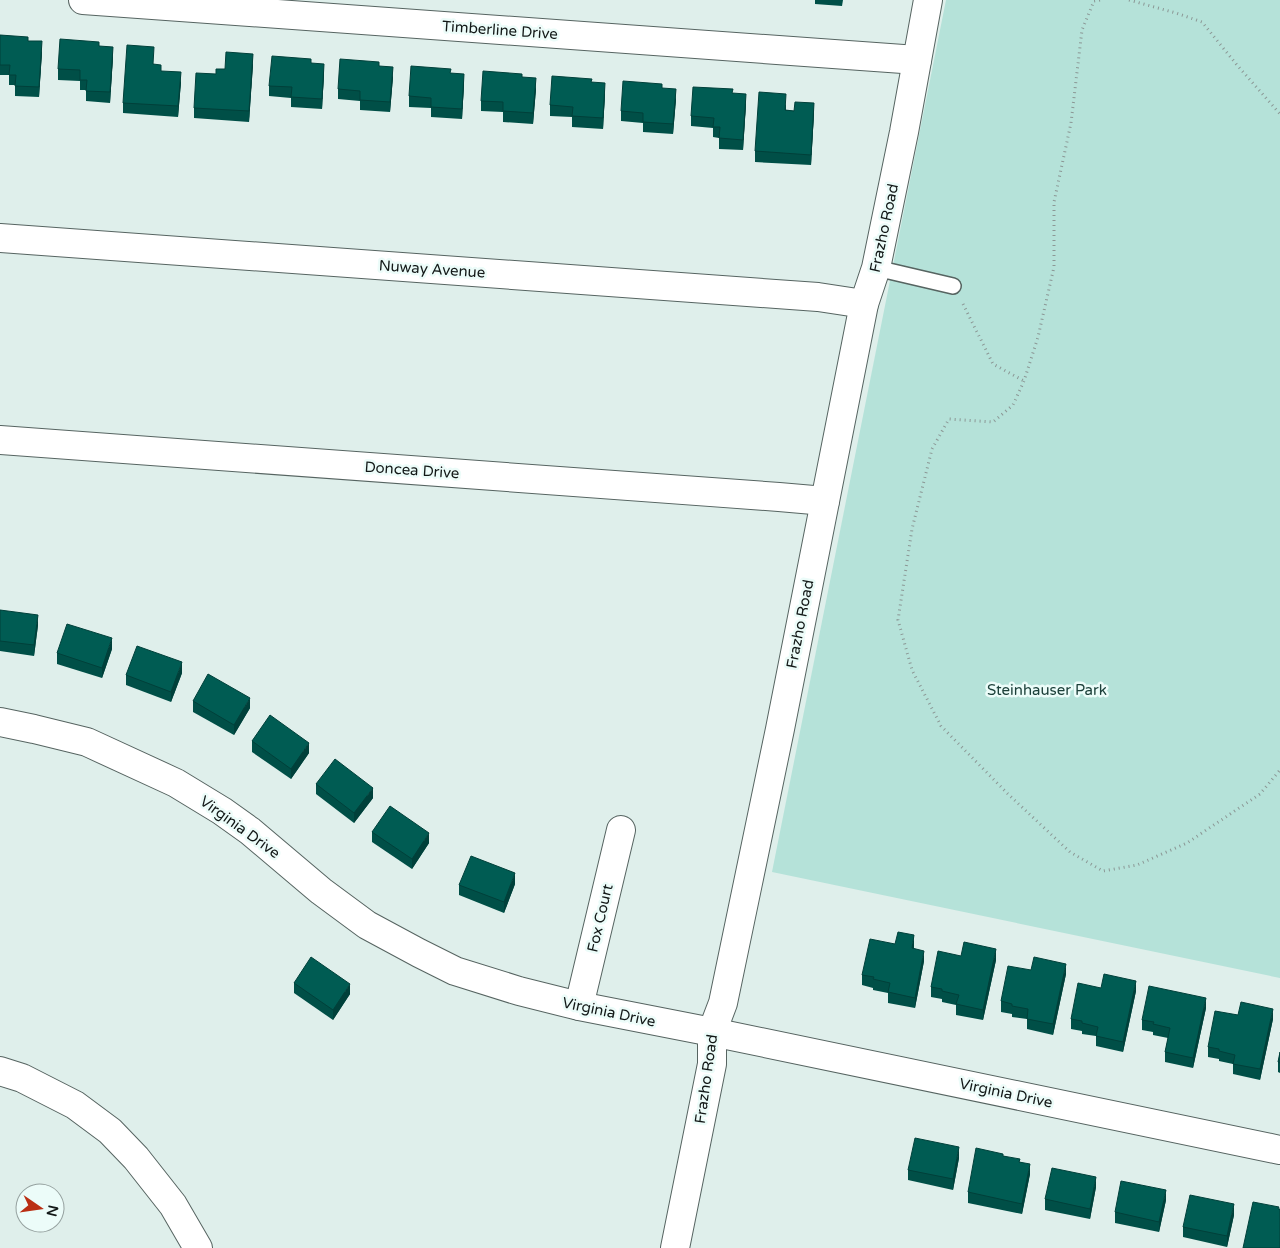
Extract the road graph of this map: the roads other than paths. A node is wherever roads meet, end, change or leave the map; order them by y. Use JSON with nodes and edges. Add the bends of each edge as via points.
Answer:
{"nodes":[{"id":1,"x":84,"y":0,"type":"edge"},
{"id":2,"x":928,"y":0,"type":"edge"},
{"id":3,"x":917,"y":60,"type":"junction"},
{"id":4,"x":0,"y":238,"type":"edge"},
{"id":5,"x":876,"y":268,"type":"junction"},
{"id":6,"x":953,"y":286,"type":"road end"},
{"id":7,"x":864,"y":304,"type":"junction"},
{"id":8,"x":0,"y":440,"type":"edge"},
{"id":9,"x":825,"y":501,"type":"junction"},
{"id":10,"x":0,"y":722,"type":"edge"},
{"id":11,"x":621,"y":830,"type":"dead end"},
{"id":12,"x":579,"y":1006,"type":"junction"},
{"id":13,"x":712,"y":1032,"type":"junction"},
{"id":14,"x":0,"y":1071,"type":"edge"},
{"id":15,"x":1280,"y":1150,"type":"edge"},
{"id":16,"x":198,"y":1248,"type":"edge"},
{"id":17,"x":675,"y":1248,"type":"edge"}],
"edges":[{"from":1,"to":3,"type":"street","name":"Timberline Drive"},
{"from":2,"to":3,"type":"street","name":"Frazho Road"},
{"from":3,"to":5,"type":"street","name":"Frazho Road"},
{"from":4,"to":7,"type":"street","name":"Nuway Avenue","via":[[818,297]]},
{"from":5,"to":6,"type":"lane"},
{"from":5,"to":7,"type":"street","name":"Frazho Road"},
{"from":7,"to":9,"type":"street","name":"Frazho Road"},
{"from":8,"to":9,"type":"street","name":"Doncea Drive"},
{"from":9,"to":13,"type":"street","name":"Frazho Road","via":[[723,1003]]},
{"from":10,"to":12,"type":"street","name":"Virginia Drive","via":[[87,742],[176,782],[250,831],[367,925],[419,954],[455,971]]},
{"from":11,"to":12,"type":"street","name":"Fox Court"},
{"from":12,"to":13,"type":"street","name":"Virginia Drive"},
{"from":13,"to":15,"type":"street","name":"Virginia Drive"},
{"from":13,"to":17,"type":"street","name":"Frazho Road","via":[[712,1064]]},
{"from":14,"to":16,"type":"street","via":[[22,1078],[75,1105],[110,1131],[173,1205]]}]}
